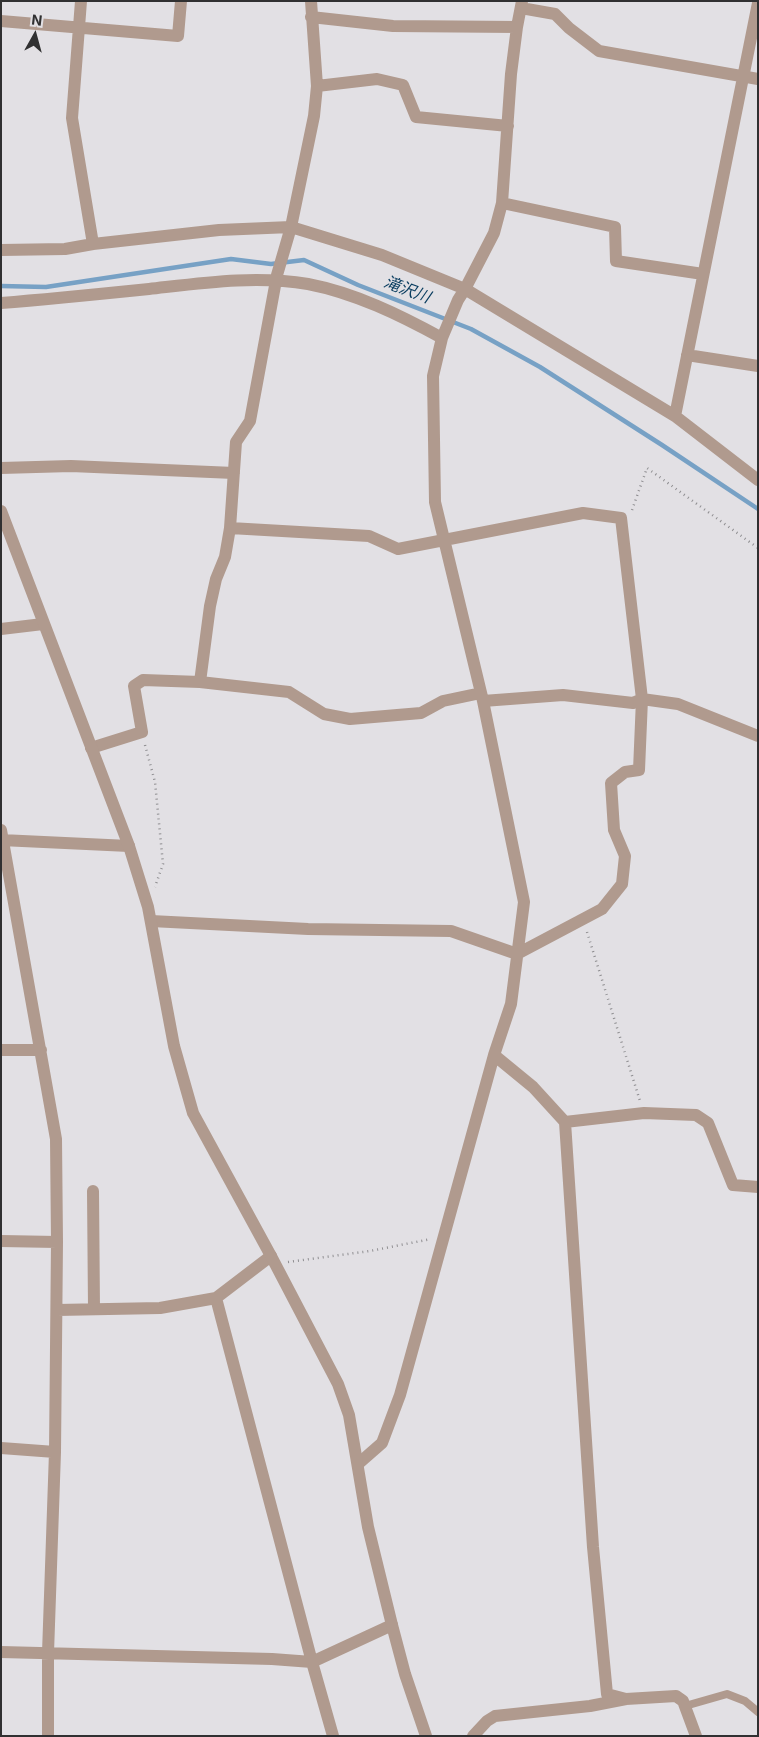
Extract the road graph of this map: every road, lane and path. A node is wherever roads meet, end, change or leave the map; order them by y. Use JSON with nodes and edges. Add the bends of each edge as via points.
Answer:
{"nodes":[{"id":1,"x":81,"y":1,"type":"edge"},
{"id":2,"x":181,"y":1,"type":"edge"},
{"id":3,"x":311,"y":1,"type":"edge"},
{"id":4,"x":758,"y":3,"type":"edge"},
{"id":5,"x":521,"y":5,"type":"edge"},
{"id":6,"x":311,"y":17,"type":"junction"},
{"id":7,"x":1,"y":21,"type":"edge"},
{"id":8,"x":78,"y":26,"type":"junction"},
{"id":9,"x":517,"y":27,"type":"junction"},
{"id":10,"x":744,"y":76,"type":"junction"},
{"id":11,"x":758,"y":79,"type":"edge"},
{"id":12,"x":317,"y":86,"type":"junction"},
{"id":13,"x":508,"y":126,"type":"junction"},
{"id":14,"x":502,"y":203,"type":"junction"},
{"id":15,"x":291,"y":227,"type":"junction"},
{"id":16,"x":93,"y":244,"type":"junction"},
{"id":17,"x":1,"y":250,"type":"edge"},
{"id":18,"x":703,"y":274,"type":"junction"},
{"id":19,"x":277,"y":277,"type":"junction"},
{"id":20,"x":461,"y":294,"type":"junction"},
{"id":21,"x":1,"y":303,"type":"edge"},
{"id":22,"x":444,"y":334,"type":"junction"},
{"id":23,"x":688,"y":354,"type":"junction"},
{"id":24,"x":758,"y":366,"type":"edge"},
{"id":25,"x":675,"y":416,"type":"junction"},
{"id":26,"x":1,"y":468,"type":"edge"},
{"id":27,"x":234,"y":473,"type":"junction"},
{"id":28,"x":758,"y":480,"type":"edge"},
{"id":29,"x":1,"y":512,"type":"edge"},
{"id":30,"x":621,"y":518,"type":"junction"},
{"id":31,"x":230,"y":528,"type":"junction"},
{"id":32,"x":444,"y":541,"type":"junction"},
{"id":33,"x":758,"y":548,"type":"edge"},
{"id":34,"x":44,"y":624,"type":"junction"},
{"id":35,"x":1,"y":630,"type":"edge"},
{"id":36,"x":200,"y":682,"type":"junction"},
{"id":37,"x":482,"y":697,"type":"junction"},
{"id":38,"x":642,"y":699,"type":"junction"},
{"id":39,"x":142,"y":732,"type":"junction"},
{"id":40,"x":758,"y":736,"type":"edge"},
{"id":41,"x":91,"y":748,"type":"junction"},
{"id":42,"x":2,"y":837,"type":"edge"},
{"id":43,"x":129,"y":846,"type":"junction"},
{"id":44,"x":148,"y":907,"type":"junction"},
{"id":45,"x":583,"y":919,"type":"junction"},
{"id":46,"x":151,"y":921,"type":"junction"},
{"id":47,"x":517,"y":954,"type":"junction"},
{"id":48,"x":1,"y":1050,"type":"edge"},
{"id":49,"x":41,"y":1050,"type":"junction"},
{"id":50,"x":494,"y":1056,"type":"junction"},
{"id":51,"x":644,"y":1114,"type":"junction"},
{"id":52,"x":565,"y":1122,"type":"junction"},
{"id":53,"x":758,"y":1187,"type":"edge"},
{"id":54,"x":92,"y":1191,"type":"dead end"},
{"id":55,"x":444,"y":1237,"type":"junction"},
{"id":56,"x":1,"y":1241,"type":"edge"},
{"id":57,"x":57,"y":1242,"type":"junction"},
{"id":58,"x":273,"y":1260,"type":"junction"},
{"id":59,"x":216,"y":1298,"type":"junction"},
{"id":60,"x":94,"y":1309,"type":"junction"},
{"id":61,"x":57,"y":1310,"type":"junction"},
{"id":62,"x":1,"y":1448,"type":"edge"},
{"id":63,"x":56,"y":1452,"type":"junction"},
{"id":64,"x":358,"y":1464,"type":"junction"},
{"id":65,"x":392,"y":1625,"type":"junction"},
{"id":66,"x":1,"y":1652,"type":"edge"},
{"id":67,"x":48,"y":1653,"type":"junction"},
{"id":68,"x":312,"y":1662,"type":"junction"},
{"id":69,"x":626,"y":1699,"type":"junction"},
{"id":70,"x":685,"y":1706,"type":"junction"},
{"id":71,"x":758,"y":1712,"type":"edge"},
{"id":72,"x":48,"y":1736,"type":"edge"},
{"id":73,"x":333,"y":1736,"type":"edge"},
{"id":74,"x":426,"y":1736,"type":"edge"},
{"id":75,"x":472,"y":1736,"type":"edge"},
{"id":76,"x":696,"y":1736,"type":"edge"}],
"edges":[{"from":1,"to":8,"type":"street"},
{"from":2,"to":8,"type":"street","via":[[178,36]]},
{"from":3,"to":6,"type":"street"},
{"from":4,"to":10,"type":"street"},
{"from":5,"to":9,"type":"street"},
{"from":5,"to":10,"type":"street","via":[[555,14],[599,51]]},
{"from":6,"to":9,"type":"street","via":[[393,26]]},
{"from":6,"to":12,"type":"street"},
{"from":7,"to":8,"type":"street"},
{"from":8,"to":16,"type":"street","via":[[72,118]]},
{"from":9,"to":13,"type":"street"},
{"from":10,"to":11,"type":"street"},
{"from":10,"to":18,"type":"street"},
{"from":12,"to":13,"type":"street","via":[[377,79],[402,85],[416,117]]},
{"from":12,"to":15,"type":"street"},
{"from":13,"to":14,"type":"street"},
{"from":14,"to":18,"type":"street","via":[[615,227],[616,261]]},
{"from":14,"to":20,"type":"street","via":[[494,233]]},
{"from":15,"to":16,"type":"street","via":[[240,228]]},
{"from":15,"to":19,"type":"street"},
{"from":15,"to":20,"type":"street","via":[[382,255]]},
{"from":16,"to":17,"type":"street","via":[[65,249]]},
{"from":18,"to":23,"type":"street"},
{"from":19,"to":21,"type":"street"},
{"from":19,"to":22,"type":"street","via":[[347,295]]},
{"from":19,"to":27,"type":"street","via":[[250,421],[236,442]]},
{"from":20,"to":22,"type":"street"},
{"from":20,"to":25,"type":"street"},
{"from":22,"to":32,"type":"street","via":[[433,376],[435,502]]},
{"from":23,"to":24,"type":"street"},
{"from":23,"to":25,"type":"street"},
{"from":25,"to":28,"type":"street"},
{"from":26,"to":27,"type":"street","via":[[71,466]]},
{"from":27,"to":31,"type":"street"},
{"from":29,"to":34,"type":"street"},
{"from":30,"to":32,"type":"street","via":[[583,513]]},
{"from":30,"to":33,"type":"path","via":[[631,514],[647,468]]},
{"from":30,"to":38,"type":"street"},
{"from":31,"to":32,"type":"street","via":[[370,536],[398,549]]},
{"from":31,"to":36,"type":"street","via":[[210,606]]},
{"from":32,"to":37,"type":"street"},
{"from":34,"to":35,"type":"street"},
{"from":34,"to":41,"type":"street"},
{"from":36,"to":37,"type":"street","via":[[290,692],[324,714],[350,719],[422,713],[443,701]]},
{"from":36,"to":39,"type":"street","via":[[143,680],[134,686]]},
{"from":37,"to":38,"type":"street","via":[[563,694],[633,703]]},
{"from":37,"to":47,"type":"street","via":[[524,902]]},
{"from":38,"to":40,"type":"street","via":[[678,704]]},
{"from":38,"to":45,"type":"street","via":[[639,770],[625,772],[611,783],[614,830],[625,856],[622,884],[602,909]]},
{"from":39,"to":41,"type":"street"},
{"from":39,"to":44,"type":"path","via":[[154,782],[163,864]]},
{"from":41,"to":43,"type":"street"},
{"from":42,"to":43,"type":"street"},
{"from":42,"to":49,"type":"street"},
{"from":43,"to":44,"type":"street"},
{"from":44,"to":46,"type":"street"},
{"from":45,"to":47,"type":"street"},
{"from":45,"to":51,"type":"path"},
{"from":46,"to":47,"type":"street","via":[[308,929],[450,931]]},
{"from":46,"to":58,"type":"street","via":[[174,1046],[193,1113]]},
{"from":47,"to":50,"type":"street","via":[[511,1004]]},
{"from":48,"to":49,"type":"street"},
{"from":49,"to":57,"type":"street","via":[[56,1139]]},
{"from":50,"to":52,"type":"street","via":[[533,1087]]},
{"from":50,"to":55,"type":"street"},
{"from":51,"to":52,"type":"street"},
{"from":51,"to":53,"type":"street","via":[[696,1115],[708,1123],[733,1185]]},
{"from":52,"to":69,"type":"street","via":[[593,1547],[607,1694]]},
{"from":54,"to":60,"type":"street"},
{"from":55,"to":58,"type":"path","via":[[370,1251]]},
{"from":55,"to":64,"type":"street","via":[[400,1395],[382,1443]]},
{"from":56,"to":57,"type":"street"},
{"from":57,"to":61,"type":"street"},
{"from":58,"to":59,"type":"street"},
{"from":58,"to":64,"type":"street","via":[[338,1384],[349,1415]]},
{"from":59,"to":60,"type":"street","via":[[160,1308]]},
{"from":59,"to":68,"type":"street"},
{"from":60,"to":61,"type":"street"},
{"from":61,"to":63,"type":"street"},
{"from":62,"to":63,"type":"street"},
{"from":63,"to":67,"type":"street"},
{"from":64,"to":65,"type":"street","via":[[368,1527]]},
{"from":65,"to":68,"type":"street"},
{"from":65,"to":74,"type":"street"},
{"from":66,"to":67,"type":"street"},
{"from":67,"to":68,"type":"street"},
{"from":67,"to":72,"type":"street"},
{"from":68,"to":73,"type":"street"},
{"from":69,"to":70,"type":"street","via":[[676,1696]]},
{"from":69,"to":75,"type":"street","via":[[495,1716]]},
{"from":70,"to":71,"type":"lane","via":[[727,1694],[745,1701]]},
{"from":70,"to":76,"type":"street"}]}
